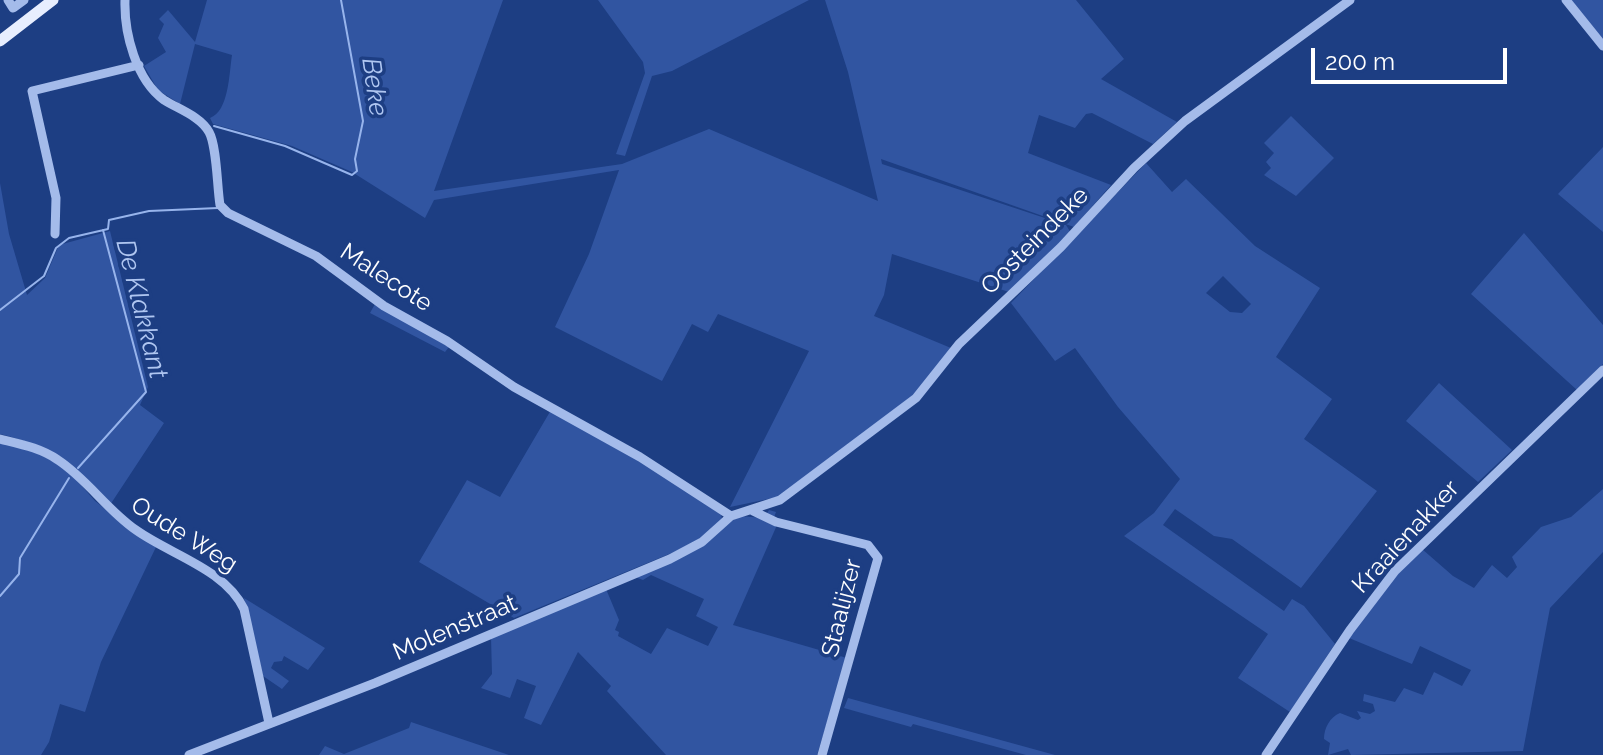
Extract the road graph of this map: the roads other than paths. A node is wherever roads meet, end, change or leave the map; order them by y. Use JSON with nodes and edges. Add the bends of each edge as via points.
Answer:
{"nodes":[{"id":1,"x":8,"y":0,"type":"edge"},
{"id":2,"x":24,"y":0,"type":"edge"},
{"id":3,"x":53,"y":0,"type":"edge"},
{"id":4,"x":125,"y":0,"type":"edge"},
{"id":5,"x":1350,"y":0,"type":"edge"},
{"id":6,"x":1566,"y":0,"type":"edge"},
{"id":7,"x":0,"y":41,"type":"edge"},
{"id":8,"x":1603,"y":46,"type":"edge"},
{"id":9,"x":139,"y":65,"type":"junction"},
{"id":10,"x":40,"y":227,"type":"dead end"},
{"id":11,"x":1603,"y":370,"type":"edge"},
{"id":12,"x":0,"y":439,"type":"edge"},
{"id":13,"x":753,"y":511,"type":"junction"},
{"id":14,"x":729,"y":518,"type":"junction"},
{"id":15,"x":269,"y":723,"type":"junction"},
{"id":16,"x":189,"y":755,"type":"edge"},
{"id":17,"x":822,"y":755,"type":"edge"},
{"id":18,"x":1266,"y":755,"type":"edge"}],
"edges":[{"from":1,"to":2,"type":"street","via":[[13,8]]},
{"from":3,"to":7,"type":"main road"},
{"from":4,"to":9,"type":"street","name":"Malecote"},
{"from":5,"to":13,"type":"street","name":"Oosteindeke","via":[[1185,121],[959,344],[916,398],[780,500]]},
{"from":6,"to":8,"type":"street"},
{"from":9,"to":10,"type":"street","via":[[32,91],[56,198],[54,229]]},
{"from":9,"to":14,"type":"street","name":"Malecote","via":[[157,94],[210,133],[220,205],[228,213],[316,256],[384,306],[640,457]]},
{"from":11,"to":18,"type":"street","name":"Kraaienakker","via":[[1395,571]]},
{"from":12,"to":15,"type":"street","name":"Oude Weg","via":[[55,457],[114,514],[237,593]]},
{"from":13,"to":14,"type":"street","name":"Oosteindeke"},
{"from":13,"to":17,"type":"street","name":"Staalijzer","via":[[776,522],[868,545],[878,558]]},
{"from":14,"to":15,"type":"street","name":"Molenstraat","via":[[702,542],[670,559]]},
{"from":15,"to":16,"type":"street","name":"Molenstraat"}]}
